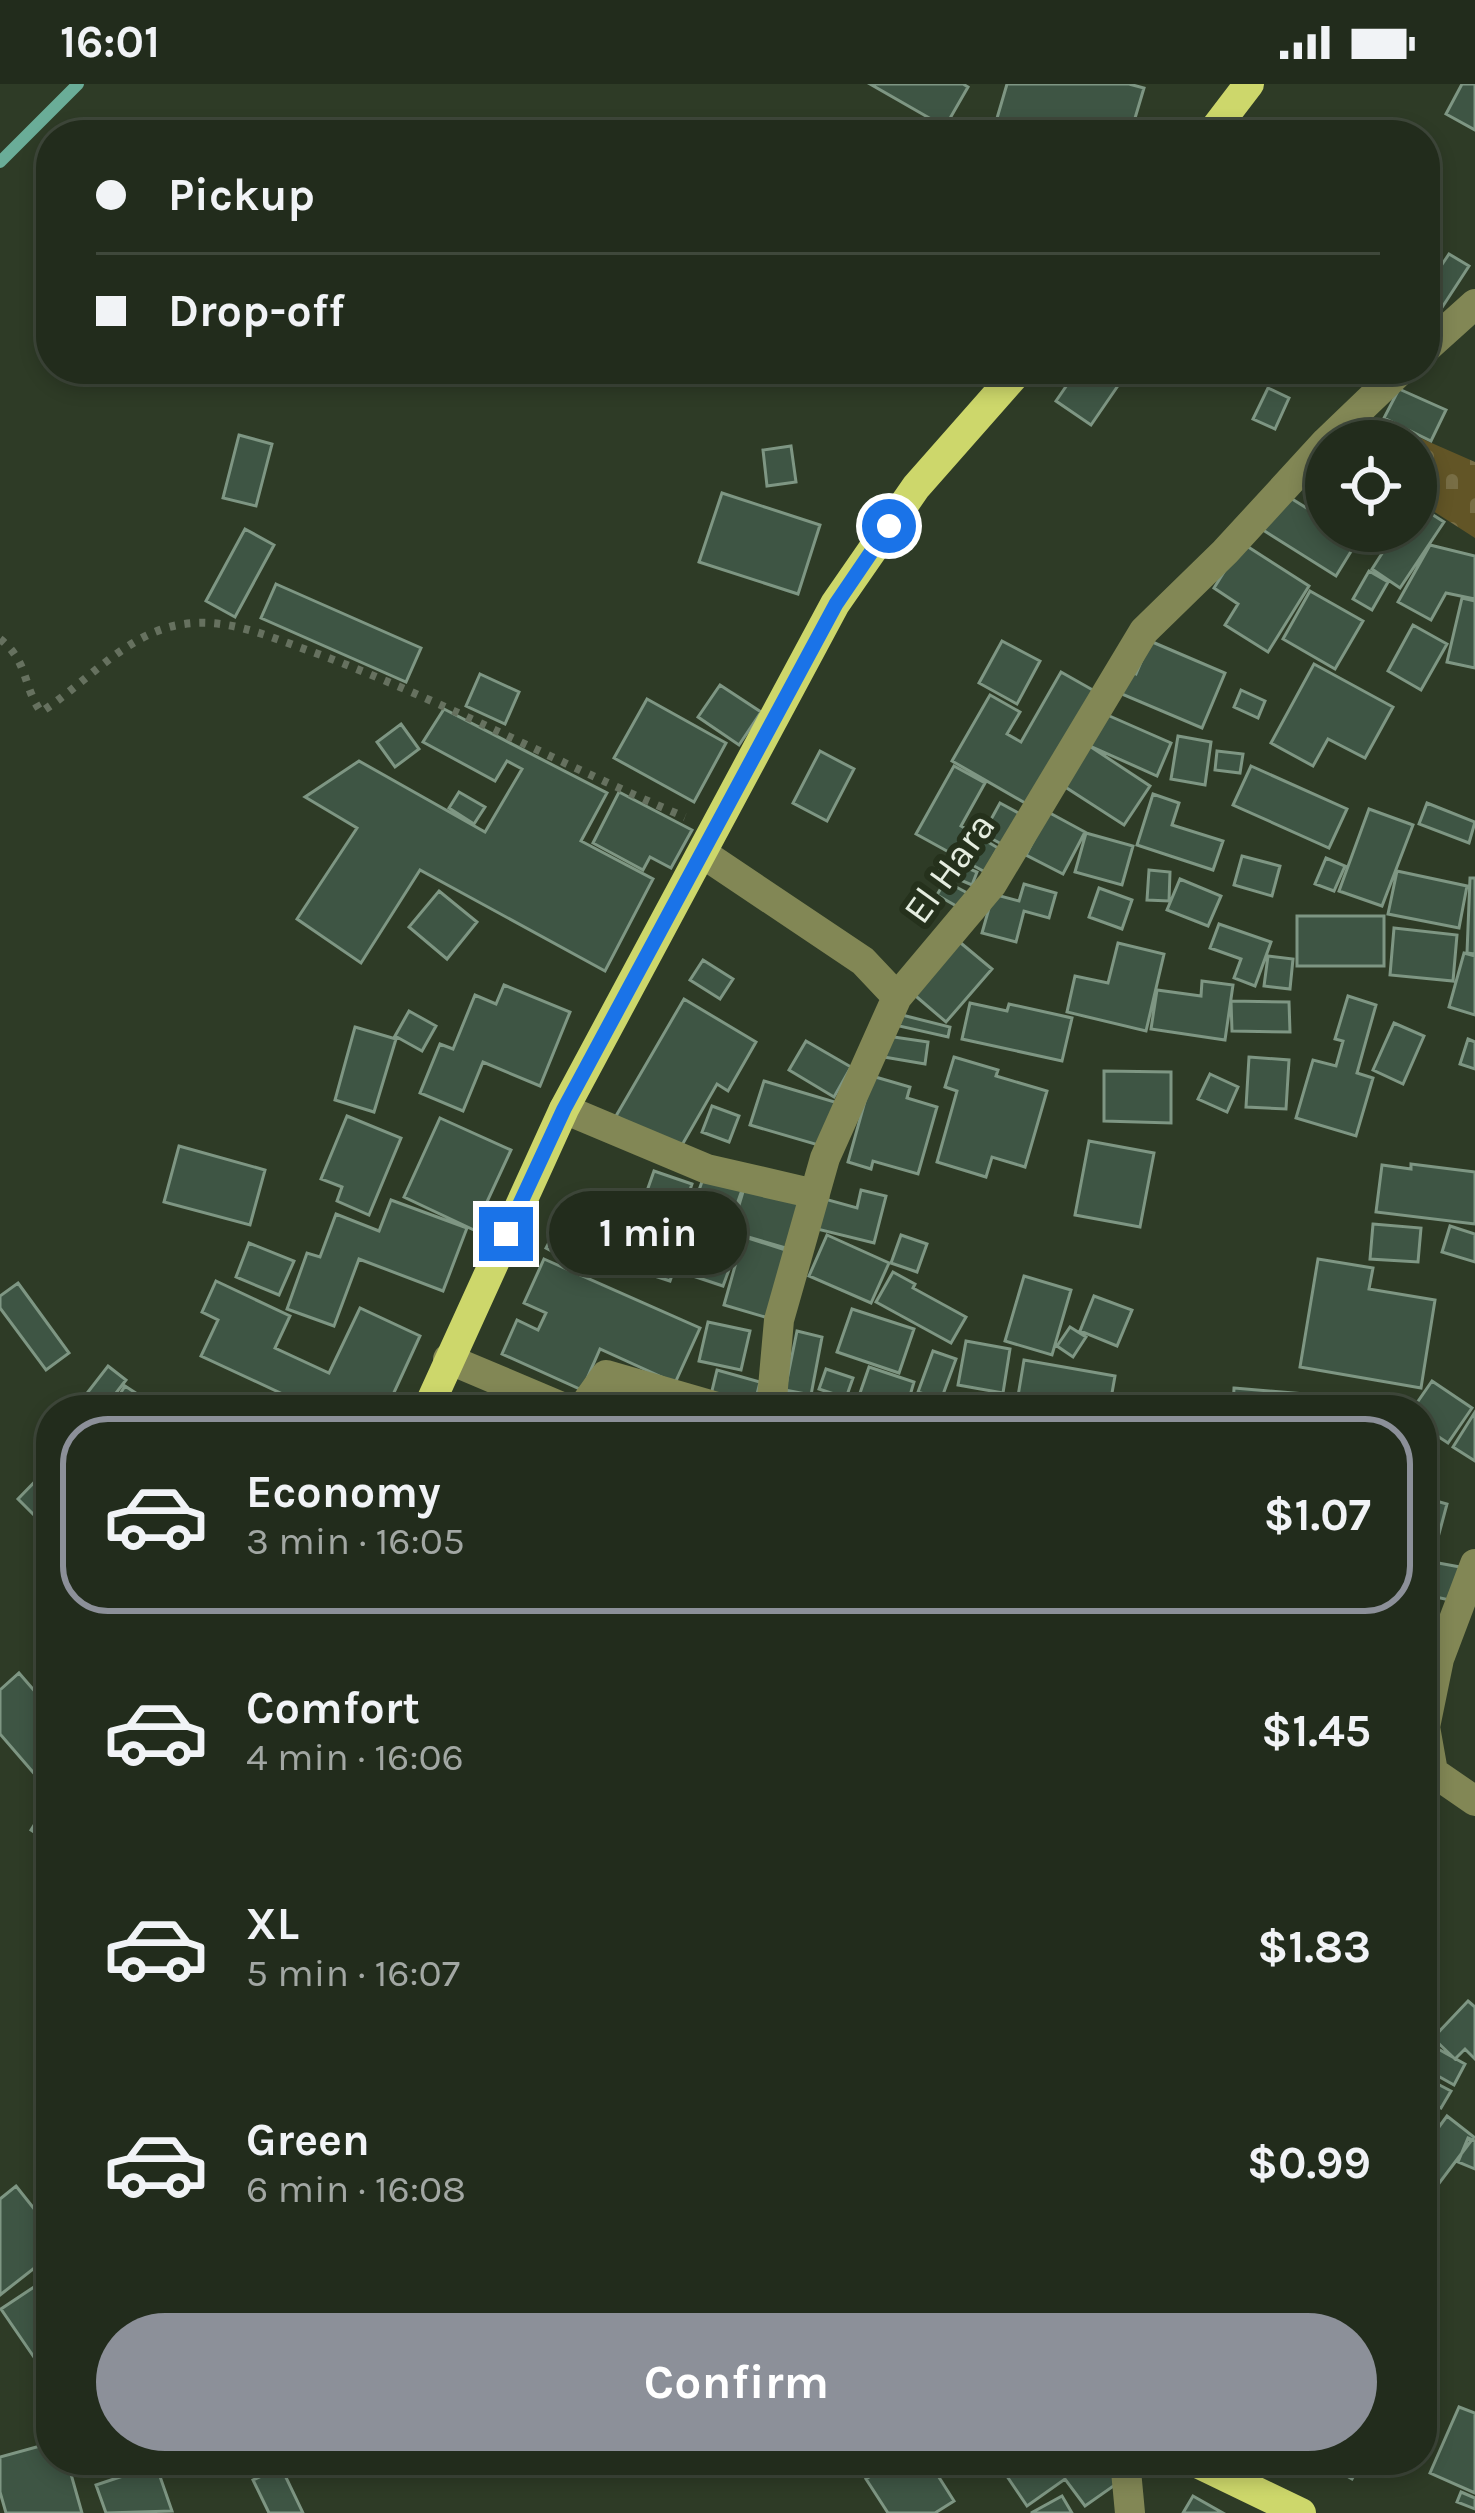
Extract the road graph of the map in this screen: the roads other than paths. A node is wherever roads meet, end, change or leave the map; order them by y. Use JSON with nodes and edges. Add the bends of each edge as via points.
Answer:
{"nodes":[{"id":1,"x":1249,"y":84,"type":"edge"},
{"id":2,"x":1221,"y":120,"type":"edge"},
{"id":3,"x":1475,"y":304,"type":"edge"},
{"id":4,"x":1440,"y":336,"type":"edge"},
{"id":5,"x":1007,"y":384,"type":"edge"},
{"id":6,"x":1386,"y":384,"type":"edge"},
{"id":7,"x":1348,"y":420,"type":"edge"},
{"id":8,"x":1305,"y":465,"type":"edge"},
{"id":9,"x":708,"y":841,"type":"junction"},
{"id":10,"x":897,"y":997,"type":"junction"},
{"id":11,"x":564,"y":1109,"type":"junction"},
{"id":12,"x":815,"y":1194,"type":"junction"},
{"id":13,"x":448,"y":1358,"type":"junction"},
{"id":14,"x":434,"y":1395,"type":"edge"},
{"id":15,"x":534,"y":1395,"type":"edge"},
{"id":16,"x":592,"y":1395,"type":"edge"},
{"id":17,"x":675,"y":1395,"type":"edge"},
{"id":18,"x":772,"y":1395,"type":"edge"},
{"id":19,"x":1475,"y":1564,"type":"edge"},
{"id":20,"x":1437,"y":1668,"type":"edge"},
{"id":21,"x":1437,"y":1782,"type":"edge"},
{"id":22,"x":1475,"y":1801,"type":"edge"},
{"id":23,"x":1126,"y":2475,"type":"edge"},
{"id":24,"x":1221,"y":2475,"type":"edge"},
{"id":25,"x":1130,"y":2513,"type":"edge"},
{"id":26,"x":1301,"y":2513,"type":"edge"}],
"edges":[{"from":1,"to":2,"type":"main road"},
{"from":3,"to":4,"type":"street"},
{"from":5,"to":9,"type":"main road","via":[[916,487],[836,604]]},
{"from":6,"to":7,"type":"street","name":"El Hara"},
{"from":8,"to":10,"type":"street","name":"El Hara","via":[[1144,631],[992,884]]},
{"from":9,"to":10,"type":"street","via":[[863,961]]},
{"from":9,"to":11,"type":"main road"},
{"from":10,"to":12,"type":"street","name":"El Hara"},
{"from":11,"to":12,"type":"street","via":[[707,1169]]},
{"from":11,"to":13,"type":"main road"},
{"from":12,"to":18,"type":"street","name":"El Hara","via":[[779,1321]]},
{"from":13,"to":14,"type":"main road"},
{"from":13,"to":15,"type":"street"},
{"from":16,"to":17,"type":"street","via":[[606,1375]]},
{"from":19,"to":20,"type":"street"},
{"from":21,"to":22,"type":"street"},
{"from":23,"to":25,"type":"street"},
{"from":24,"to":26,"type":"main road"}]}
